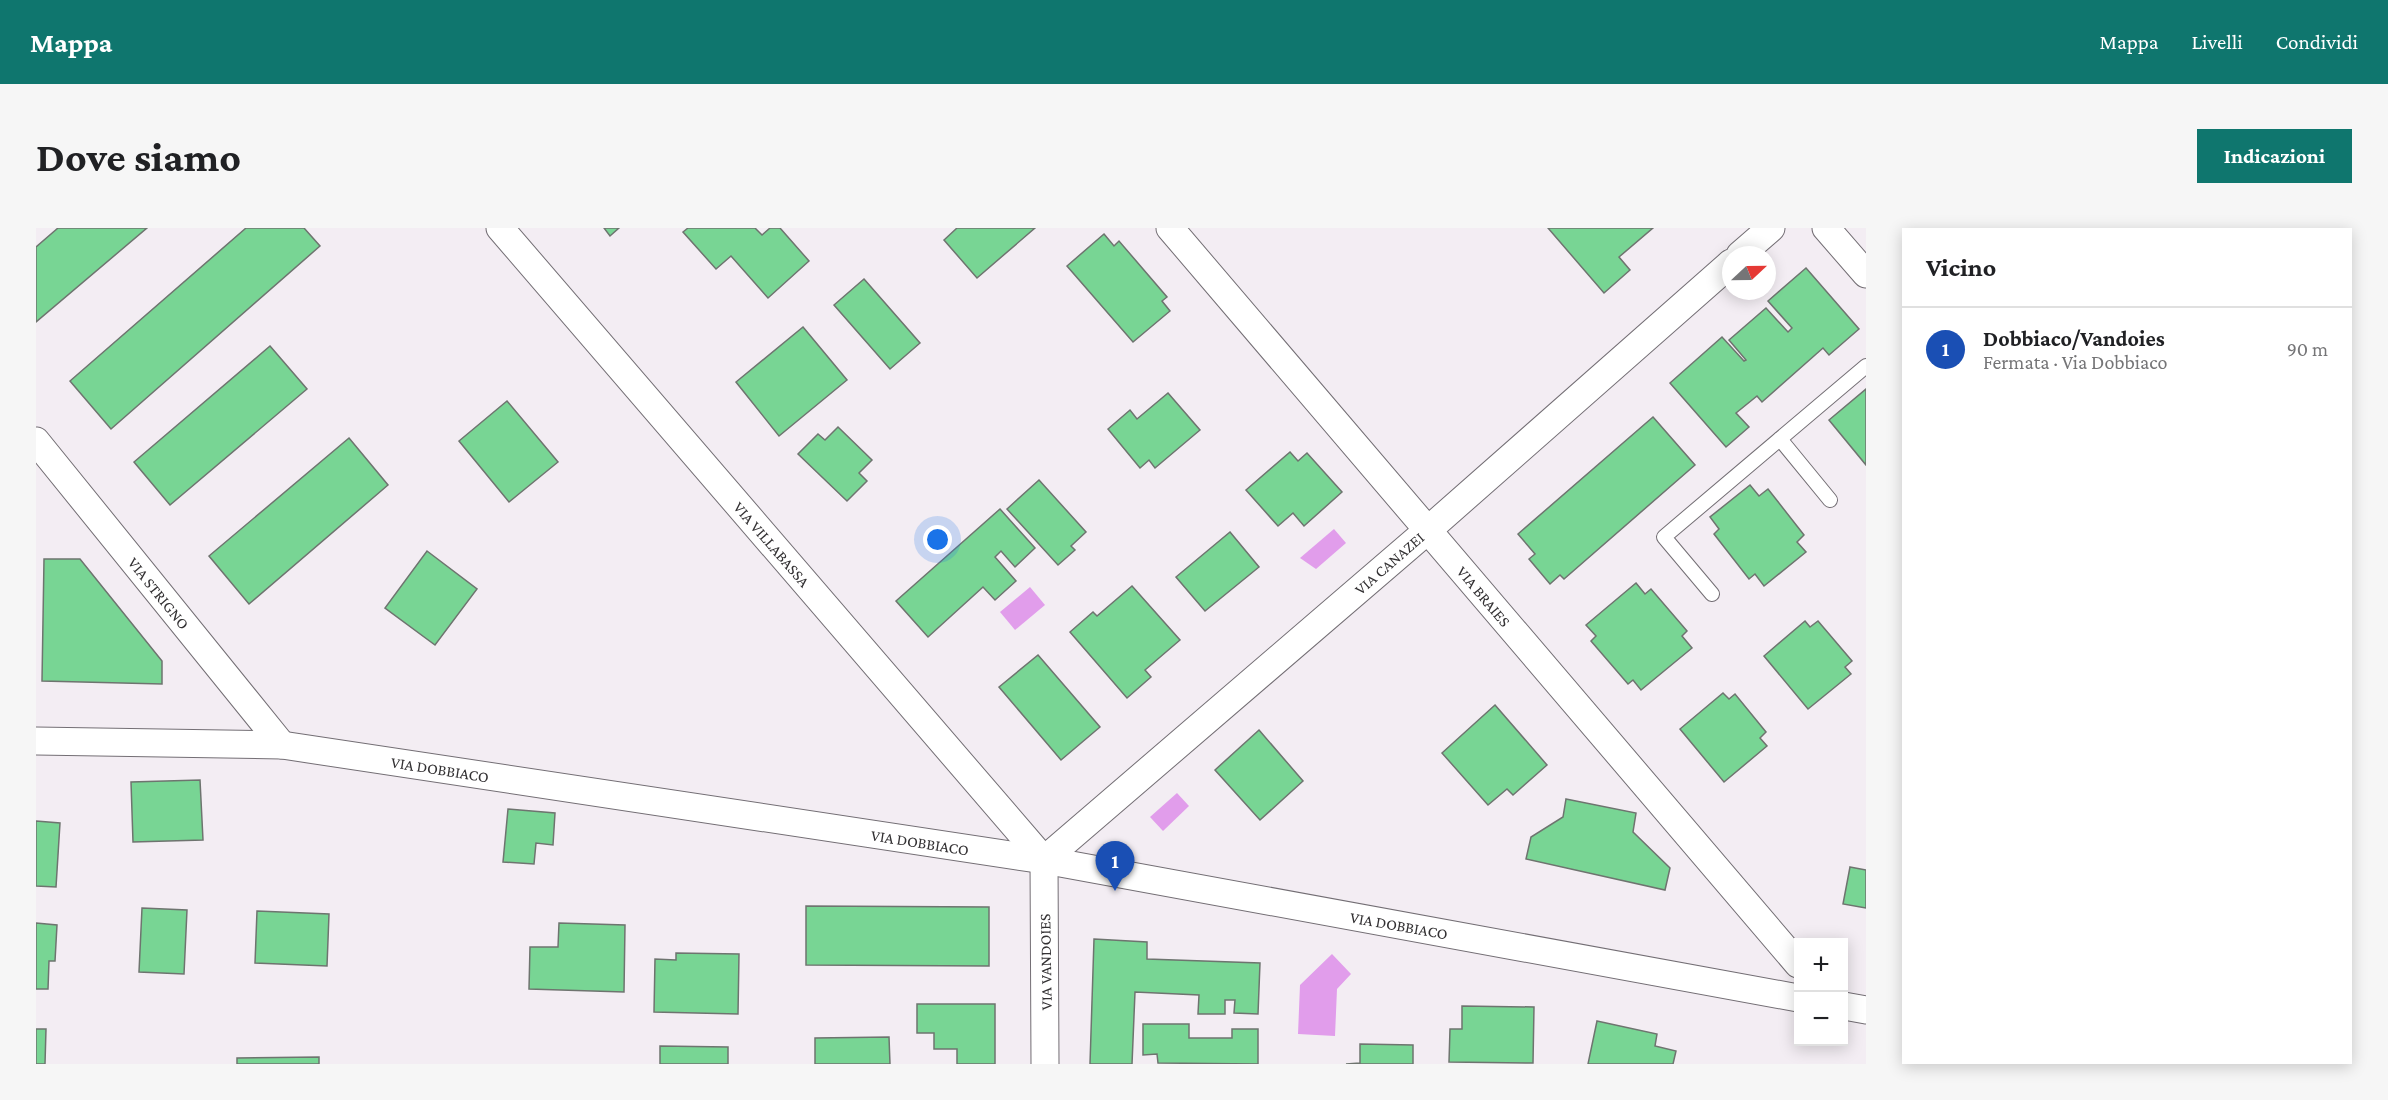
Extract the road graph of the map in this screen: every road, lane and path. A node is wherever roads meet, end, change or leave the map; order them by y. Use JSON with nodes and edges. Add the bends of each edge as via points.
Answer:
{"nodes":[{"id":1,"x":500,"y":228,"type":"edge"},
{"id":2,"x":1170,"y":228,"type":"edge"},
{"id":3,"x":1771,"y":228,"type":"edge"},
{"id":4,"x":1826,"y":228,"type":"edge"},
{"id":5,"x":1750,"y":246,"type":"edge"},
{"id":6,"x":1722,"y":271,"type":"edge"},
{"id":7,"x":1866,"y":274,"type":"edge"},
{"id":8,"x":1866,"y":366,"type":"edge"},
{"id":9,"x":1780,"y":439,"type":"junction"},
{"id":10,"x":36,"y":441,"type":"edge"},
{"id":11,"x":1830,"y":500,"type":"dead end"},
{"id":12,"x":1428,"y":530,"type":"junction"},
{"id":13,"x":1712,"y":594,"type":"dead end"},
{"id":14,"x":36,"y":741,"type":"edge"},
{"id":15,"x":282,"y":745,"type":"junction"},
{"id":16,"x":1044,"y":860,"type":"junction"},
{"id":17,"x":1794,"y":959,"type":"edge"},
{"id":18,"x":1794,"y":997,"type":"edge"},
{"id":19,"x":1848,"y":1007,"type":"edge"},
{"id":20,"x":1866,"y":1010,"type":"edge"},
{"id":21,"x":1046,"y":1064,"type":"edge"}],
"edges":[{"from":1,"to":16,"type":"street","name":"VIA VILLABASSA"},
{"from":2,"to":12,"type":"street","name":"VIA BRAIES"},
{"from":3,"to":5,"type":"street"},
{"from":4,"to":7,"type":"street"},
{"from":6,"to":12,"type":"street","name":"VIA CANAZEI"},
{"from":8,"to":9,"type":"lane"},
{"from":9,"to":11,"type":"lane"},
{"from":9,"to":13,"type":"lane","via":[[1664,537]]},
{"from":10,"to":15,"type":"street","name":"VIA STRIGNO"},
{"from":12,"to":16,"type":"street","name":"VIA CANAZEI"},
{"from":12,"to":17,"type":"street","name":"VIA BRAIES"},
{"from":14,"to":15,"type":"street","name":"VIA DOBBIACO"},
{"from":15,"to":16,"type":"street","name":"VIA DOBBIACO"},
{"from":16,"to":18,"type":"street","name":"VIA DOBBIACO"},
{"from":16,"to":21,"type":"street","name":"VIA VANDOIES"},
{"from":19,"to":20,"type":"street"}]}
